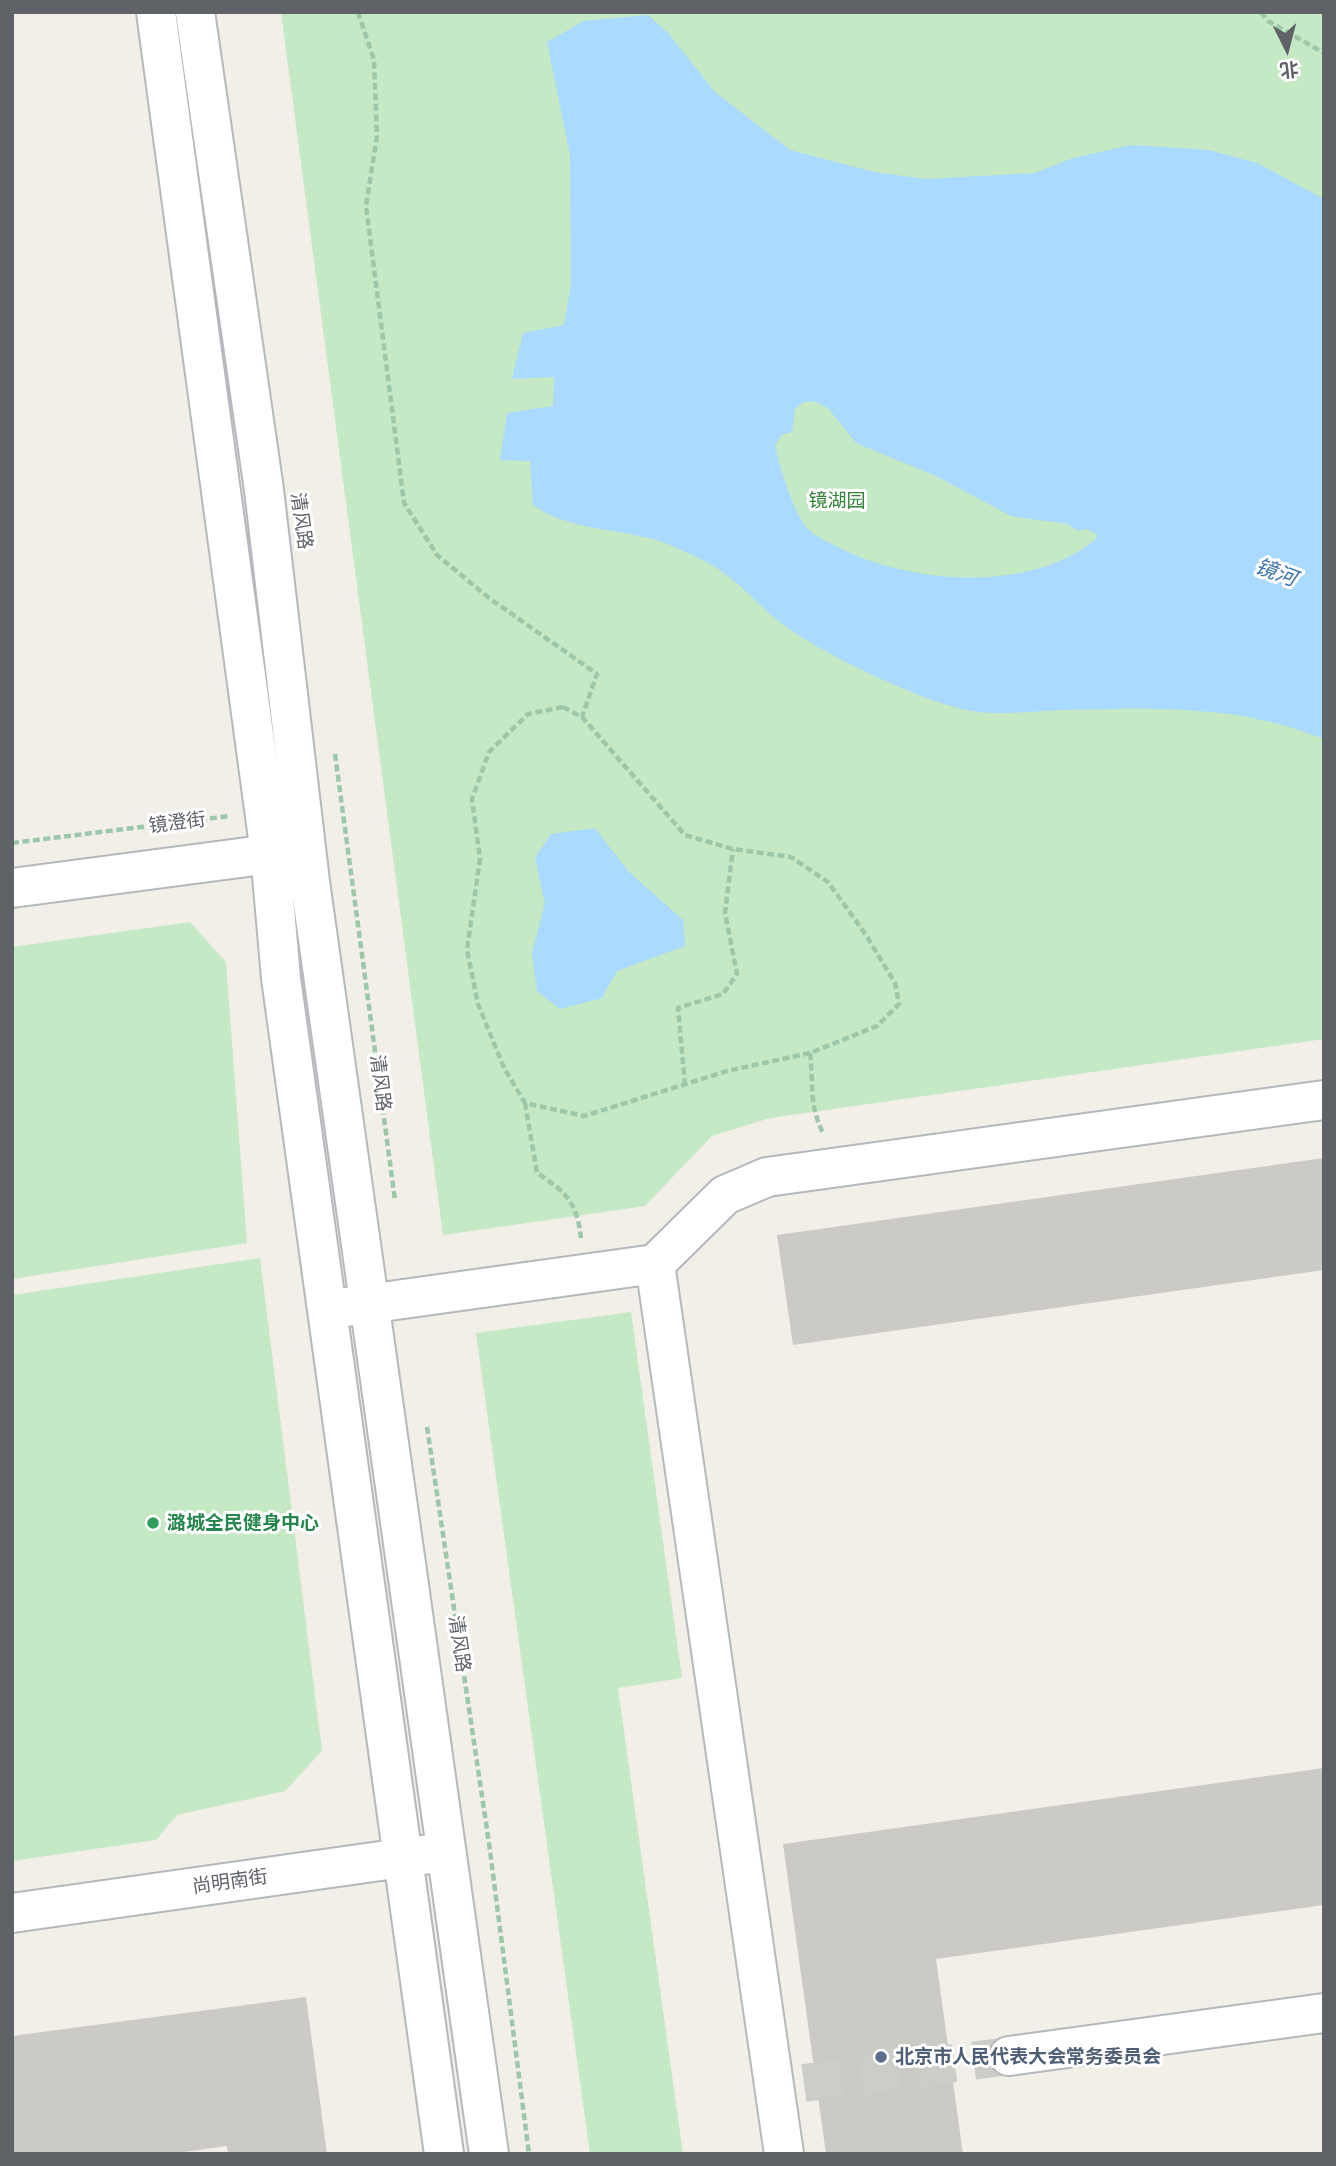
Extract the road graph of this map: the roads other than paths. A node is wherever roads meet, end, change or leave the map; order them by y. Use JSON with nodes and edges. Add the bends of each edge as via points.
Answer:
{"nodes":[{"id":1,"x":156,"y":12,"type":"edge"},
{"id":2,"x":195,"y":12,"type":"edge"},
{"id":3,"x":288,"y":852,"type":"junction"},
{"id":4,"x":12,"y":888,"type":"edge"},
{"id":5,"x":1324,"y":1100,"type":"edge"},
{"id":6,"x":656,"y":1264,"type":"junction"},
{"id":7,"x":370,"y":1304,"type":"junction"},
{"id":8,"x":326,"y":1309,"type":"junction"},
{"id":9,"x":447,"y":1852,"type":"junction"},
{"id":10,"x":403,"y":1858,"type":"junction"},
{"id":11,"x":12,"y":1913,"type":"edge"},
{"id":12,"x":1324,"y":2013,"type":"edge"},
{"id":13,"x":1009,"y":2056,"type":"tunnel mouth"},
{"id":14,"x":444,"y":2154,"type":"edge"},
{"id":15,"x":489,"y":2154,"type":"edge"},
{"id":16,"x":784,"y":2154,"type":"edge"}],
"edges":[{"from":1,"to":3,"type":"street","name":"清风路","via":[[263,810]]},
{"from":2,"to":3,"type":"street","name":"清风路","via":[[264,490],[301,805]]},
{"from":3,"to":4,"type":"street"},
{"from":3,"to":7,"type":"street","name":"清风路"},
{"from":3,"to":8,"type":"street","name":"清风路","via":[[281,978]]},
{"from":5,"to":6,"type":"street","via":[[767,1177],[725,1195]]},
{"from":6,"to":7,"type":"street"},
{"from":6,"to":16,"type":"street","via":[[789,2085]]},
{"from":7,"to":8,"type":"street"},
{"from":7,"to":9,"type":"street","name":"清风路"},
{"from":8,"to":10,"type":"street","name":"清风路"},
{"from":9,"to":10,"type":"street","name":"尚明南街"},
{"from":9,"to":15,"type":"street","name":"清风路"},
{"from":10,"to":11,"type":"street","name":"尚明南街"},
{"from":10,"to":14,"type":"street","name":"清风路"},
{"from":12,"to":13,"type":"street"}]}
